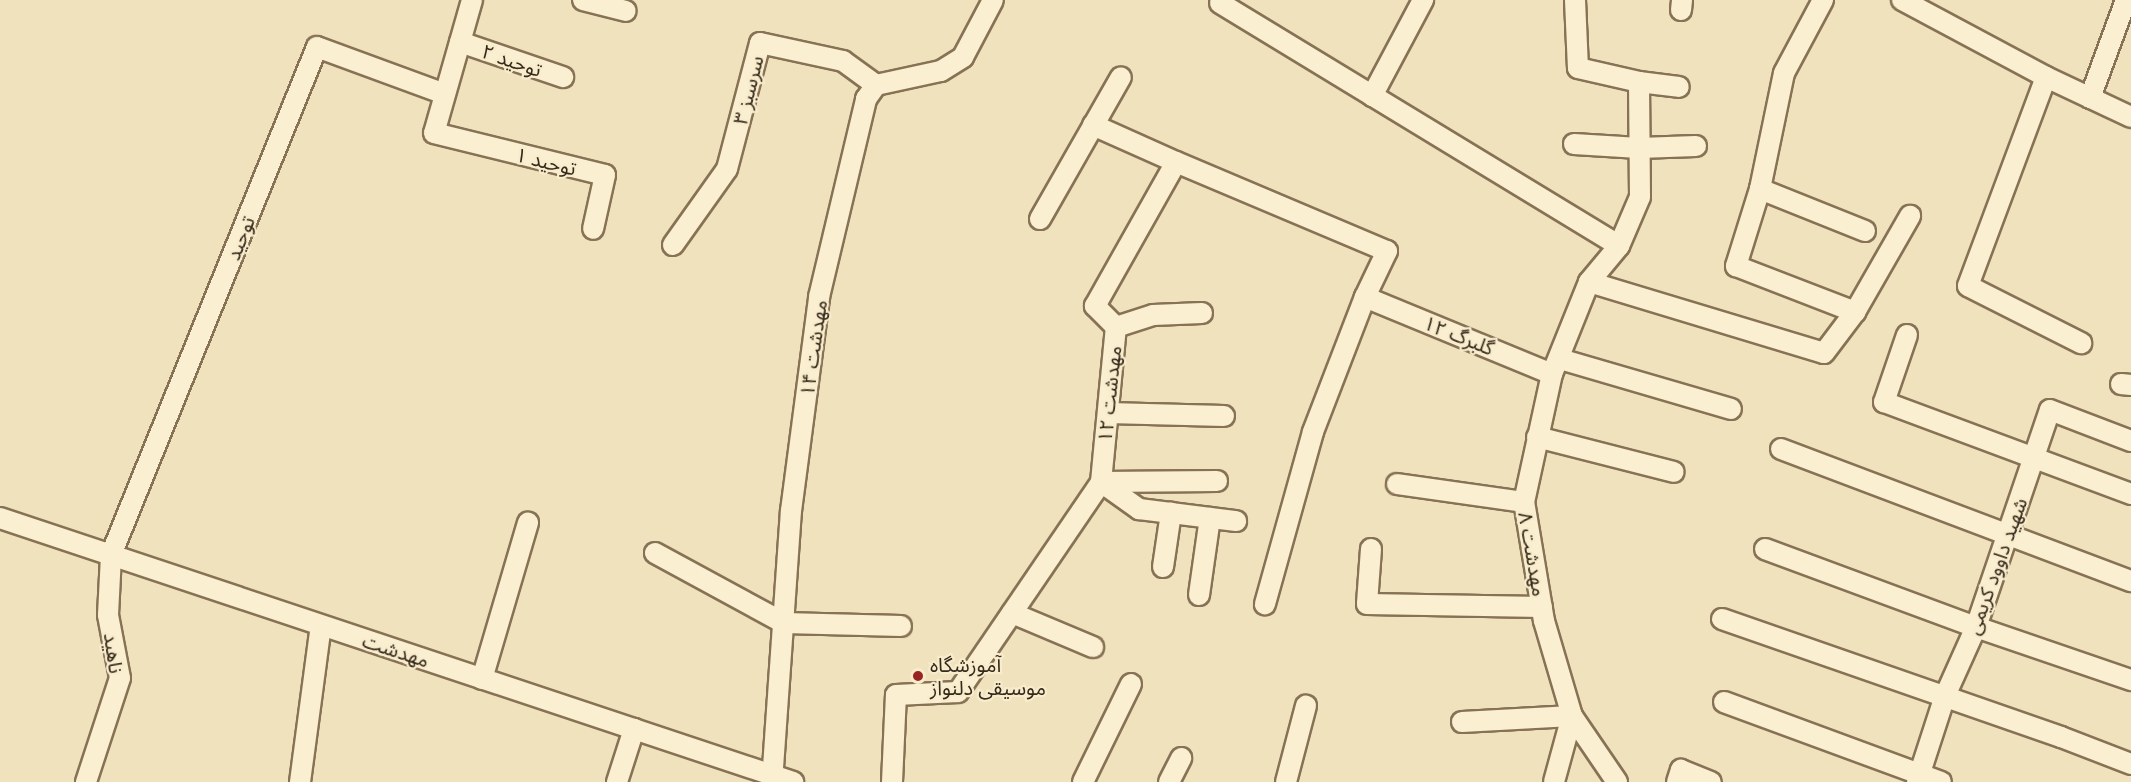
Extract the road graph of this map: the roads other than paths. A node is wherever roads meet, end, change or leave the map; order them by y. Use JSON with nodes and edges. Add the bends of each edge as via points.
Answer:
{"nodes":[{"id":1,"x":472,"y":0,"type":"edge"},
{"id":2,"x":584,"y":0,"type":"edge"},
{"id":3,"x":993,"y":0,"type":"edge"},
{"id":4,"x":1424,"y":0,"type":"edge"},
{"id":5,"x":1575,"y":0,"type":"edge"},
{"id":6,"x":1823,"y":0,"type":"edge"},
{"id":7,"x":1902,"y":0,"type":"edge"},
{"id":8,"x":2126,"y":0,"type":"edge"},
{"id":9,"x":1220,"y":3,"type":"dead end"},
{"id":10,"x":626,"y":11,"type":"dead end"},
{"id":11,"x":460,"y":42,"type":"junction"},
{"id":12,"x":563,"y":77,"type":"dead end"},
{"id":13,"x":1121,"y":77,"type":"dead end"},
{"id":14,"x":2046,"y":77,"type":"junction"},
{"id":15,"x":1639,"y":82,"type":"junction"},
{"id":16,"x":876,"y":86,"type":"junction"},
{"id":17,"x":1679,"y":87,"type":"dead end"},
{"id":18,"x":445,"y":94,"type":"junction"},
{"id":19,"x":1372,"y":96,"type":"junction"},
{"id":20,"x":2090,"y":98,"type":"junction"},
{"id":21,"x":2131,"y":117,"type":"edge"},
{"id":22,"x":1093,"y":125,"type":"junction"},
{"id":23,"x":1574,"y":144,"type":"dead end"},
{"id":24,"x":1696,"y":146,"type":"dead end"},
{"id":25,"x":1639,"y":148,"type":"junction"},
{"id":26,"x":1176,"y":162,"type":"junction"},
{"id":27,"x":1761,"y":189,"type":"junction"},
{"id":28,"x":1910,"y":216,"type":"dead end"},
{"id":29,"x":1040,"y":219,"type":"dead end"},
{"id":30,"x":593,"y":229,"type":"dead end"},
{"id":31,"x":1865,"y":231,"type":"dead end"},
{"id":32,"x":673,"y":245,"type":"dead end"},
{"id":33,"x":1619,"y":246,"type":"junction"},
{"id":34,"x":1589,"y":282,"type":"junction"},
{"id":35,"x":1365,"y":297,"type":"junction"},
{"id":36,"x":1855,"y":312,"type":"junction"},
{"id":37,"x":1202,"y":313,"type":"dead end"},
{"id":38,"x":1116,"y":327,"type":"junction"},
{"id":39,"x":1907,"y":335,"type":"dead end"},
{"id":40,"x":2081,"y":343,"type":"dead end"},
{"id":41,"x":1556,"y":366,"type":"junction"},
{"id":42,"x":1731,"y":409,"type":"dead end"},
{"id":43,"x":1108,"y":413,"type":"junction"},
{"id":44,"x":1224,"y":416,"type":"dead end"},
{"id":45,"x":1537,"y":437,"type":"junction"},
{"id":46,"x":2131,"y":441,"type":"edge"},
{"id":47,"x":1780,"y":449,"type":"dead end"},
{"id":48,"x":2035,"y":458,"type":"junction"},
{"id":49,"x":1674,"y":472,"type":"dead end"},
{"id":50,"x":1217,"y":481,"type":"dead end"},
{"id":51,"x":1101,"y":482,"type":"junction"},
{"id":52,"x":1397,"y":484,"type":"dead end"},
{"id":53,"x":2131,"y":494,"type":"edge"},
{"id":54,"x":1524,"y":502,"type":"junction"},
{"id":55,"x":1171,"y":513,"type":"junction"},
{"id":56,"x":0,"y":518,"type":"edge"},
{"id":57,"x":1210,"y":518,"type":"junction"},
{"id":58,"x":1236,"y":521,"type":"dead end"},
{"id":59,"x":528,"y":523,"type":"dead end"},
{"id":60,"x":2009,"y":533,"type":"junction"},
{"id":61,"x":1371,"y":549,"type":"dead end"},
{"id":62,"x":1765,"y":549,"type":"dead end"},
{"id":63,"x":655,"y":554,"type":"dead end"},
{"id":64,"x":111,"y":555,"type":"junction"},
{"id":65,"x":1164,"y":567,"type":"dead end"},
{"id":66,"x":2131,"y":581,"type":"edge"},
{"id":67,"x":1199,"y":595,"type":"dead end"},
{"id":68,"x":1265,"y":604,"type":"dead end"},
{"id":69,"x":1542,"y":607,"type":"junction"},
{"id":70,"x":1012,"y":613,"type":"junction"},
{"id":71,"x":1722,"y":619,"type":"dead end"},
{"id":72,"x":784,"y":624,"type":"junction"},
{"id":73,"x":321,"y":625,"type":"junction"},
{"id":74,"x":901,"y":626,"type":"dead end"},
{"id":75,"x":1976,"y":627,"type":"junction"},
{"id":76,"x":1093,"y":647,"type":"dead end"},
{"id":77,"x":482,"y":679,"type":"junction"},
{"id":78,"x":2131,"y":680,"type":"edge"},
{"id":79,"x":1131,"y":684,"type":"dead end"},
{"id":80,"x":1945,"y":696,"type":"junction"},
{"id":81,"x":1724,"y":702,"type":"dead end"},
{"id":82,"x":1306,"y":706,"type":"dead end"},
{"id":83,"x":1572,"y":716,"type":"junction"},
{"id":84,"x":1462,"y":722,"type":"dead end"},
{"id":85,"x":634,"y":729,"type":"junction"},
{"id":86,"x":1181,"y":758,"type":"dead end"},
{"id":87,"x":2131,"y":764,"type":"edge"},
{"id":88,"x":1918,"y":778,"type":"edge"},
{"id":89,"x":773,"y":779,"type":"edge"},
{"id":90,"x":86,"y":782,"type":"edge"},
{"id":91,"x":300,"y":782,"type":"edge"},
{"id":92,"x":617,"y":782,"type":"edge"},
{"id":93,"x":793,"y":782,"type":"edge"},
{"id":94,"x":892,"y":782,"type":"edge"},
{"id":95,"x":1083,"y":782,"type":"edge"},
{"id":96,"x":1168,"y":782,"type":"edge"},
{"id":97,"x":1286,"y":782,"type":"edge"},
{"id":98,"x":1554,"y":782,"type":"edge"},
{"id":99,"x":1617,"y":782,"type":"edge"},
{"id":100,"x":1677,"y":782,"type":"edge"},
{"id":101,"x":1711,"y":782,"type":"edge"},
{"id":102,"x":1941,"y":782,"type":"edge"}],
"edges":[{"from":1,"to":11,"type":"street"},
{"from":2,"to":10,"type":"street"},
{"from":3,"to":16,"type":"street","via":[[963,57],[941,70]]},
{"from":4,"to":19,"type":"street"},
{"from":5,"to":15,"type":"street","via":[[1578,68]]},
{"from":6,"to":27,"type":"street","via":[[1784,73]]},
{"from":7,"to":14,"type":"street"},
{"from":8,"to":20,"type":"street"},
{"from":9,"to":19,"type":"street"},
{"from":11,"to":12,"type":"street","name":"توحید ۲"},
{"from":11,"to":18,"type":"street"},
{"from":13,"to":22,"type":"street"},
{"from":14,"to":20,"type":"street"},
{"from":14,"to":40,"type":"street","via":[[1968,286]]},
{"from":15,"to":17,"type":"street"},
{"from":15,"to":25,"type":"street","name":"مهدشت ۸"},
{"from":16,"to":32,"type":"street","name":"سرسبز ۳","via":[[843,61],[760,43],[727,169]]},
{"from":16,"to":72,"type":"street","name":"مهدشت ۱۴","via":[[866,99],[819,297],[791,511]]},
{"from":18,"to":30,"type":"street","name":"توحید ۱","via":[[434,133],[605,176]]},
{"from":18,"to":64,"type":"street","name":"توحید","via":[[317,47]]},
{"from":19,"to":33,"type":"street"},
{"from":20,"to":21,"type":"street"},
{"from":22,"to":26,"type":"street"},
{"from":22,"to":29,"type":"street"},
{"from":23,"to":25,"type":"street"},
{"from":24,"to":25,"type":"street"},
{"from":25,"to":33,"type":"street","name":"مهدشت ۸","via":[[1640,197]]},
{"from":26,"to":35,"type":"street","via":[[1387,251]]},
{"from":26,"to":38,"type":"street","name":"مهدشت ۱۲","via":[[1095,306]]},
{"from":27,"to":31,"type":"street"},
{"from":27,"to":36,"type":"street","via":[[1736,266]]},
{"from":28,"to":36,"type":"street"},
{"from":33,"to":34,"type":"street","name":"مهدشت ۸"},
{"from":34,"to":36,"type":"street","via":[[1824,353]]},
{"from":34,"to":41,"type":"street","name":"مهدشت ۸"},
{"from":35,"to":41,"type":"street","name":"گلبرگ ١٢"},
{"from":35,"to":68,"type":"street","via":[[1313,432]]},
{"from":37,"to":38,"type":"street","via":[[1153,315]]},
{"from":38,"to":43,"type":"street","name":"مهدشت ۱۲"},
{"from":39,"to":48,"type":"street","via":[[1884,402]]},
{"from":41,"to":42,"type":"street","name":"گلبرگ ١٢"},
{"from":41,"to":45,"type":"street","name":"مهدشت ۸"},
{"from":43,"to":44,"type":"street"},
{"from":43,"to":51,"type":"street","name":"مهدشت ۱۲"},
{"from":45,"to":49,"type":"street"},
{"from":45,"to":54,"type":"street","name":"مهدشت ۸"},
{"from":46,"to":48,"type":"street","name":"شهید داوود کریمی","via":[[2050,410]]},
{"from":47,"to":60,"type":"street"},
{"from":48,"to":53,"type":"street"},
{"from":48,"to":60,"type":"street","name":"شهید داوود کریمی"},
{"from":50,"to":51,"type":"street"},
{"from":51,"to":55,"type":"street","via":[[1140,509]]},
{"from":51,"to":70,"type":"street","name":"مهدشت ۱۲"},
{"from":52,"to":54,"type":"street"},
{"from":54,"to":69,"type":"street","name":"مهدشت ۸"},
{"from":55,"to":57,"type":"street"},
{"from":55,"to":65,"type":"street"},
{"from":56,"to":64,"type":"street","name":"مهدشت"},
{"from":57,"to":58,"type":"street"},
{"from":57,"to":67,"type":"street"},
{"from":59,"to":77,"type":"street"},
{"from":60,"to":66,"type":"street"},
{"from":60,"to":75,"type":"street","name":"شهید داوود کریمی"},
{"from":61,"to":69,"type":"street","via":[[1367,604]]},
{"from":62,"to":75,"type":"street"},
{"from":63,"to":72,"type":"street"},
{"from":64,"to":73,"type":"street","name":"مهدشت"},
{"from":64,"to":90,"type":"street","name":"ناهید","via":[[108,615],[120,678]]},
{"from":69,"to":83,"type":"street","name":"مهدشت ۸"},
{"from":70,"to":76,"type":"street"},
{"from":70,"to":94,"type":"street","name":"مهدشت ۱۲","via":[[958,692],[896,696]]},
{"from":71,"to":80,"type":"street"},
{"from":72,"to":74,"type":"street"},
{"from":72,"to":89,"type":"street","name":"مهدشت ۱۴"},
{"from":73,"to":77,"type":"street","name":"مهدشت"},
{"from":73,"to":91,"type":"street"},
{"from":75,"to":78,"type":"street"},
{"from":75,"to":80,"type":"street","name":"شهید داوود کریمی"},
{"from":77,"to":85,"type":"street","name":"مهدشت"},
{"from":79,"to":95,"type":"street"},
{"from":80,"to":87,"type":"street"},
{"from":80,"to":88,"type":"street","name":"شهید داوود کریمی"},
{"from":81,"to":88,"type":"street"},
{"from":82,"to":97,"type":"street"},
{"from":83,"to":84,"type":"street"},
{"from":83,"to":98,"type":"street"},
{"from":83,"to":99,"type":"street","name":"مهدشت ۸"},
{"from":85,"to":89,"type":"street","name":"مهدشت"},
{"from":85,"to":92,"type":"street"},
{"from":86,"to":96,"type":"street"},
{"from":88,"to":102,"type":"street"},
{"from":89,"to":93,"type":"street","name":"مهدشت"},
{"from":100,"to":101,"type":"street","via":[[1681,770]]}]}
